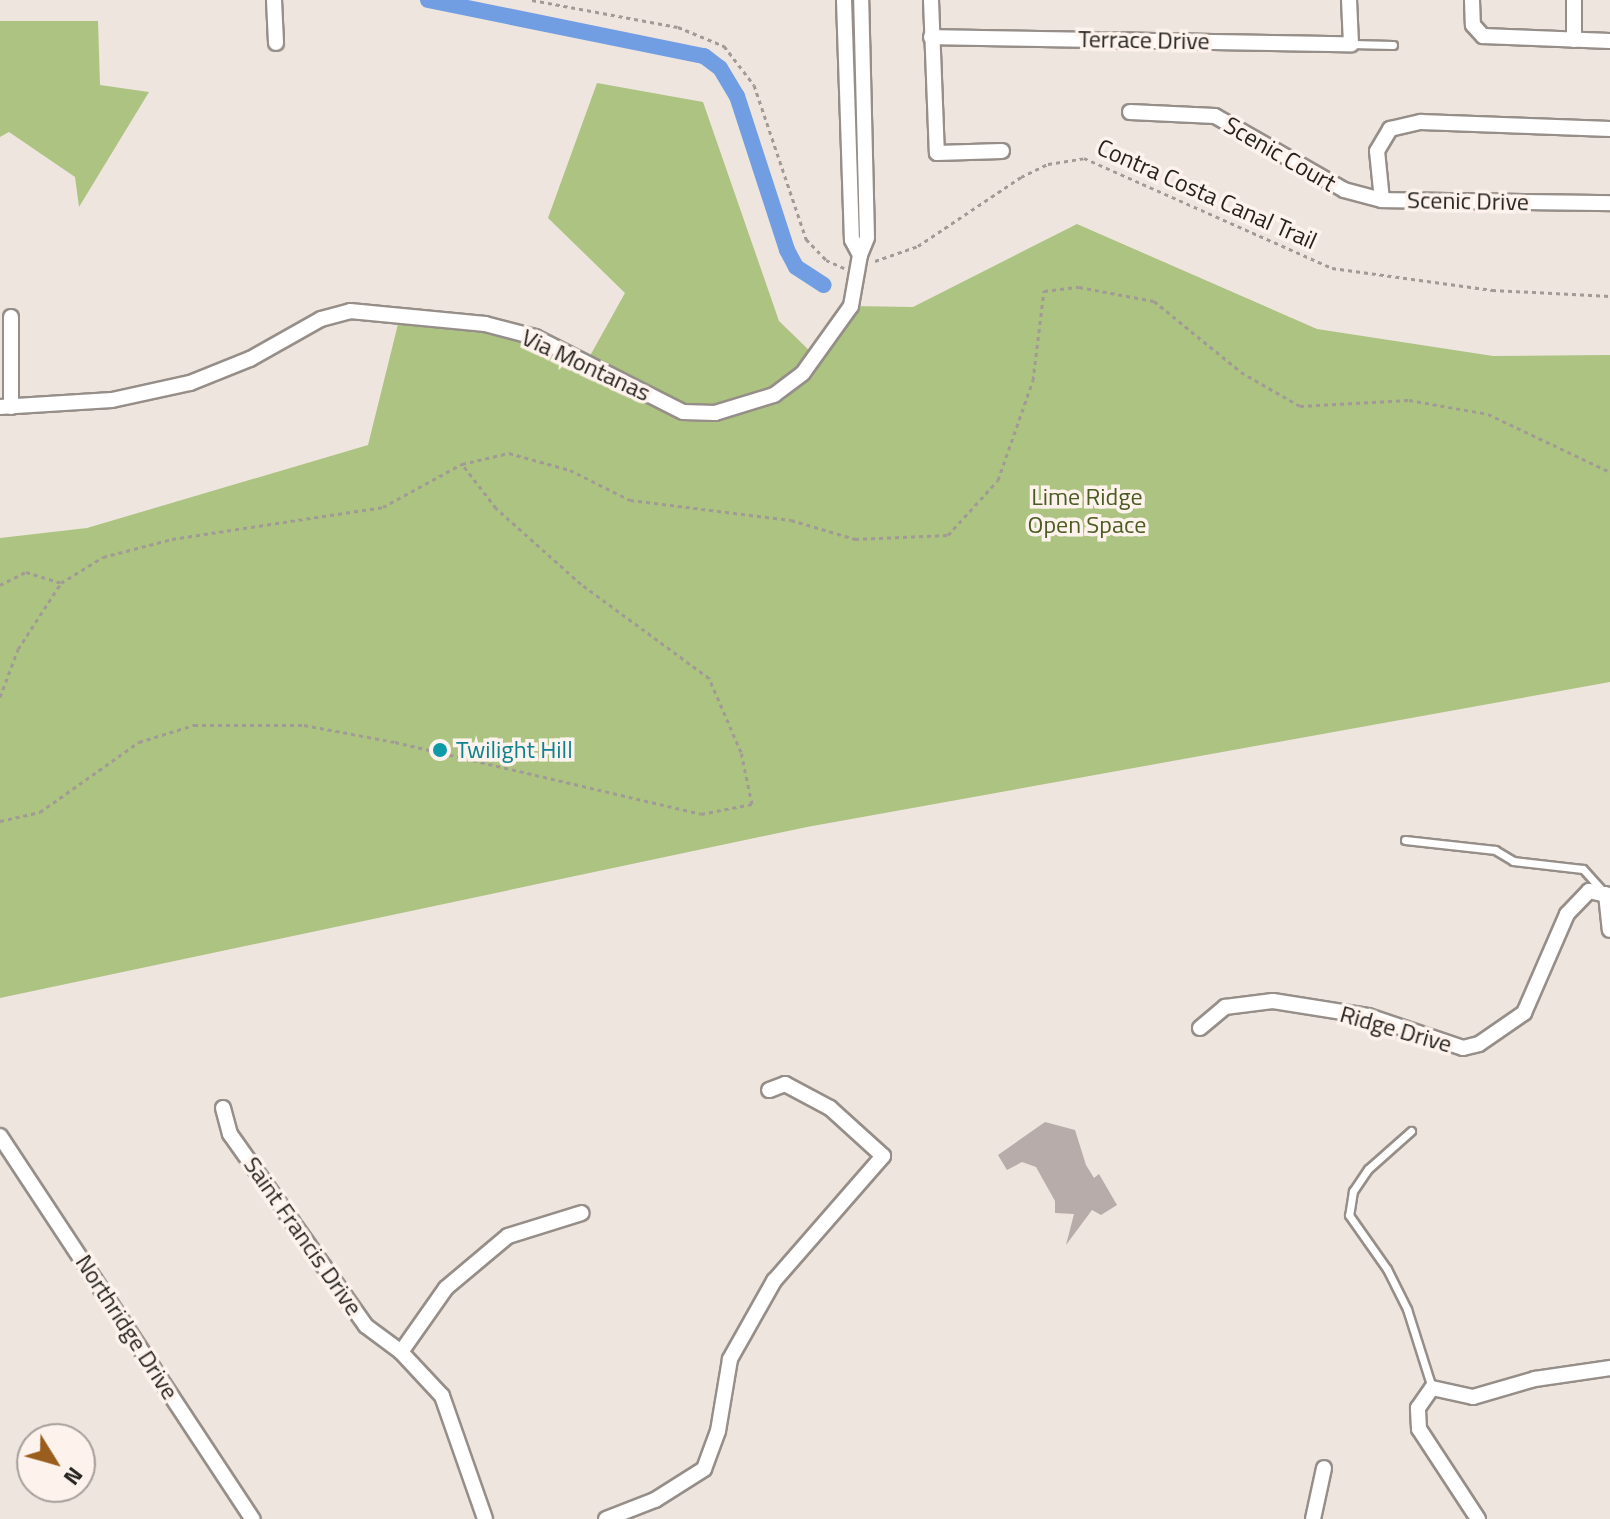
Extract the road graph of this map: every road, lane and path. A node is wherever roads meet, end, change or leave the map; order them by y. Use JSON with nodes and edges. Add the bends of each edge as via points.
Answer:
{"nodes":[{"id":1,"x":274,"y":0,"type":"edge"},
{"id":2,"x":532,"y":0,"type":"edge"},
{"id":3,"x":844,"y":0,"type":"edge"},
{"id":4,"x":861,"y":0,"type":"edge"},
{"id":5,"x":931,"y":0,"type":"edge"},
{"id":6,"x":1349,"y":0,"type":"edge"},
{"id":7,"x":1472,"y":0,"type":"edge"},
{"id":8,"x":1574,"y":0,"type":"edge"},
{"id":9,"x":931,"y":37,"type":"junction"},
{"id":10,"x":1574,"y":40,"type":"junction"},
{"id":11,"x":1610,"y":41,"type":"edge"},
{"id":12,"x":276,"y":43,"type":"dead end"},
{"id":13,"x":1351,"y":44,"type":"junction"},
{"id":14,"x":1393,"y":45,"type":"dead end"},
{"id":15,"x":1130,"y":112,"type":"dead end"},
{"id":16,"x":1610,"y":129,"type":"edge"},
{"id":17,"x":1002,"y":151,"type":"dead end"},
{"id":18,"x":1382,"y":200,"type":"junction"},
{"id":19,"x":1610,"y":203,"type":"edge"},
{"id":20,"x":859,"y":265,"type":"junction"},
{"id":21,"x":1610,"y":296,"type":"edge"},
{"id":22,"x":11,"y":317,"type":"dead end"},
{"id":23,"x":6,"y":407,"type":"edge"},
{"id":24,"x":462,"y":464,"type":"junction"},
{"id":25,"x":1610,"y":472,"type":"edge"},
{"id":26,"x":61,"y":583,"type":"junction"},
{"id":27,"x":0,"y":585,"type":"edge"},
{"id":28,"x":0,"y":697,"type":"edge"},
{"id":29,"x":0,"y":821,"type":"edge"},
{"id":30,"x":1405,"y":840,"type":"dead end"},
{"id":31,"x":1608,"y":895,"type":"edge"},
{"id":32,"x":1610,"y":930,"type":"edge"},
{"id":33,"x":1200,"y":1028,"type":"dead end"},
{"id":34,"x":769,"y":1090,"type":"dead end"},
{"id":35,"x":223,"y":1108,"type":"dead end"},
{"id":36,"x":1411,"y":1131,"type":"dead end"},
{"id":37,"x":0,"y":1136,"type":"edge"},
{"id":38,"x":582,"y":1213,"type":"dead end"},
{"id":39,"x":401,"y":1352,"type":"junction"},
{"id":40,"x":1610,"y":1368,"type":"edge"},
{"id":41,"x":1432,"y":1388,"type":"junction"},
{"id":42,"x":1324,"y":1468,"type":"dead end"},
{"id":43,"x":253,"y":1519,"type":"edge"},
{"id":44,"x":485,"y":1519,"type":"edge"},
{"id":45,"x":606,"y":1519,"type":"edge"},
{"id":46,"x":1313,"y":1519,"type":"edge"},
{"id":47,"x":1478,"y":1519,"type":"edge"}],
"edges":[{"from":1,"to":12,"type":"street"},
{"from":2,"to":20,"type":"path","via":[[678,27],[724,46],[754,85],[806,239],[837,266]]},
{"from":3,"to":20,"type":"street","name":"Via Montanas","via":[[852,240]]},
{"from":4,"to":20,"type":"street","name":"Via Montanas","via":[[867,238]]},
{"from":5,"to":9,"type":"street"},
{"from":6,"to":13,"type":"street"},
{"from":7,"to":10,"type":"street","via":[[1473,25],[1483,36]]},
{"from":8,"to":10,"type":"street"},
{"from":9,"to":13,"type":"street","name":"Terrace Drive"},
{"from":9,"to":17,"type":"street","via":[[937,153]]},
{"from":10,"to":11,"type":"street"},
{"from":13,"to":14,"type":"lane"},
{"from":15,"to":18,"type":"street","name":"Scenic Court","via":[[1215,116],[1344,190]]},
{"from":16,"to":18,"type":"street","name":"Scenic Drive","via":[[1421,122],[1390,129],[1377,151]]},
{"from":18,"to":19,"type":"street","name":"Scenic Drive"},
{"from":20,"to":21,"type":"path","name":"Contra Costa Canal Trail","via":[[918,246],[1048,164],[1084,158],[1332,268],[1492,290]]},
{"from":20,"to":23,"type":"street","name":"Via Montanas","via":[[851,306],[803,373],[774,395],[715,413],[683,412],[535,337],[485,324],[350,311],[321,319],[250,359],[190,383],[112,400]]},
{"from":22,"to":23,"type":"street"},
{"from":24,"to":25,"type":"path","via":[[509,453],[570,470],[630,500],[791,520],[855,539],[948,535],[998,480],[1033,380],[1044,291],[1079,287],[1154,301],[1241,372],[1300,406],[1409,400],[1488,414]]},
{"from":24,"to":26,"type":"path","via":[[383,507],[172,539],[103,557]]},
{"from":24,"to":29,"type":"path","via":[[496,508],[581,584],[709,678],[741,752],[752,804],[701,814],[304,725],[194,725],[139,742],[40,812]]},
{"from":26,"to":27,"type":"path","via":[[26,572]]},
{"from":26,"to":28,"type":"path","via":[[18,649]]},
{"from":30,"to":31,"type":"lane","via":[[1495,850],[1513,861],[1583,869]]},
{"from":31,"to":32,"type":"street"},
{"from":31,"to":33,"type":"street","name":"Ridge Drive","via":[[1589,891],[1567,914],[1524,1013],[1479,1044],[1463,1048],[1368,1016],[1273,1001],[1225,1007]]},
{"from":34,"to":45,"type":"street","via":[[785,1084],[830,1108],[883,1156],[774,1281],[730,1359],[718,1431],[704,1469],[655,1500]]},
{"from":35,"to":39,"type":"street","name":"Saint Francis Drive","via":[[230,1134],[366,1326]]},
{"from":36,"to":41,"type":"lane","via":[[1368,1169],[1353,1191],[1349,1215],[1387,1269],[1425,1352]]},
{"from":37,"to":43,"type":"street","name":"Northridge Drive"},
{"from":38,"to":39,"type":"street","via":[[508,1236],[446,1288]]},
{"from":39,"to":44,"type":"street","name":"Saint Francis Drive","via":[[442,1396]]},
{"from":40,"to":41,"type":"street","via":[[1535,1379],[1473,1397]]},
{"from":41,"to":47,"type":"street","via":[[1418,1408],[1419,1429]]},
{"from":42,"to":46,"type":"street"}]}
